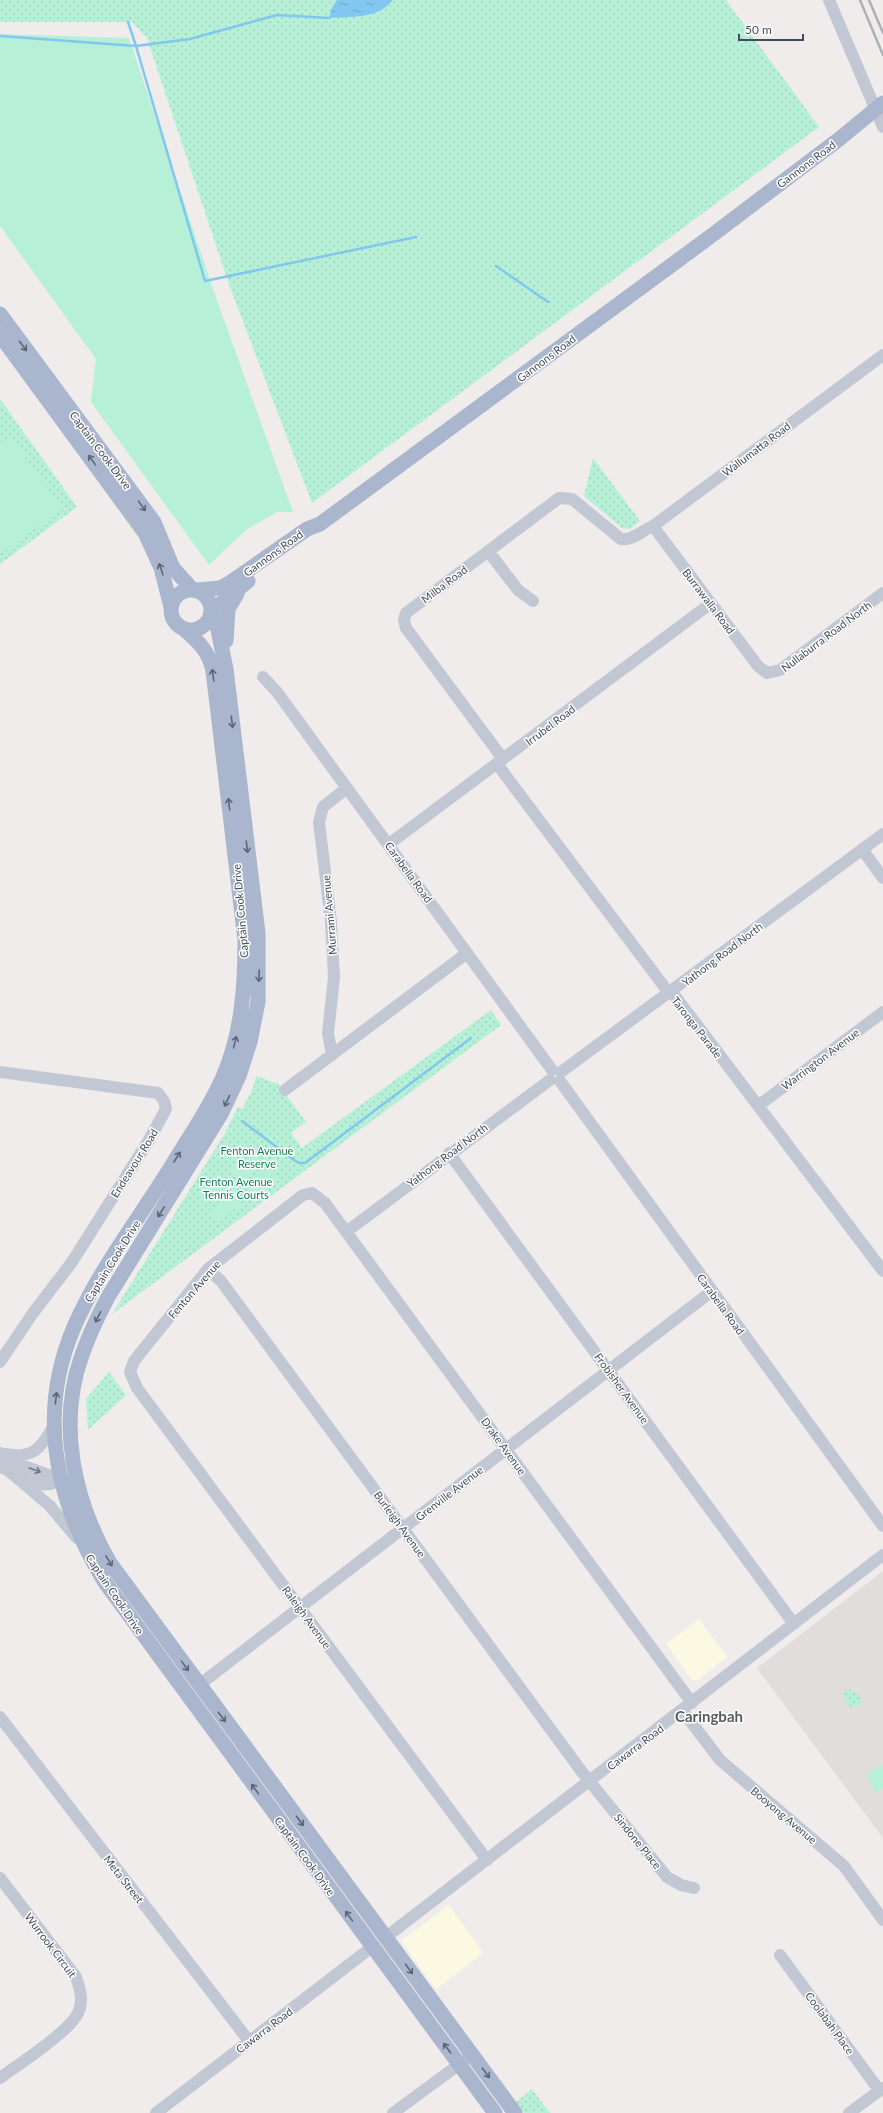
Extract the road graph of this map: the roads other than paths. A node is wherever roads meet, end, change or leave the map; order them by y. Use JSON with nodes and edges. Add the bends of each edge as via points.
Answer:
{"nodes":[{"id":1,"x":829,"y":0,"type":"edge"},
{"id":2,"x":879,"y":106,"type":"edge"},
{"id":3,"x":883,"y":126,"type":"edge"},
{"id":4,"x":0,"y":314,"type":"edge"},
{"id":5,"x":0,"y":335,"type":"edge"},
{"id":6,"x":883,"y":355,"type":"edge"},
{"id":7,"x":320,"y":524,"type":"junction"},
{"id":8,"x":654,"y":526,"type":"junction"},
{"id":9,"x":628,"y":540,"type":"joint"},
{"id":10,"x":488,"y":551,"type":"junction"},
{"id":11,"x":245,"y":584,"type":"junction"},
{"id":12,"x":195,"y":590,"type":"junction"},
{"id":13,"x":883,"y":593,"type":"edge"},
{"id":14,"x":533,"y":600,"type":"dead end"},
{"id":15,"x":710,"y":604,"type":"junction"},
{"id":16,"x":171,"y":607,"type":"junction"},
{"id":17,"x":212,"y":612,"type":"junction"},
{"id":18,"x":185,"y":630,"type":"junction"},
{"id":19,"x":226,"y":669,"type":"junction"},
{"id":20,"x":767,"y":673,"type":"joint"},
{"id":21,"x":263,"y":677,"type":"dead end"},
{"id":22,"x":500,"y":762,"type":"junction"},
{"id":23,"x":347,"y":788,"type":"junction"},
{"id":24,"x":883,"y":834,"type":"edge"},
{"id":25,"x":389,"y":844,"type":"junction"},
{"id":26,"x":862,"y":850,"type":"junction"},
{"id":27,"x":883,"y":878,"type":"edge"},
{"id":28,"x":467,"y":953,"type":"junction"},
{"id":29,"x":670,"y":993,"type":"junction"},
{"id":30,"x":883,"y":1012,"type":"edge"},
{"id":31,"x":332,"y":1055,"type":"junction"},
{"id":32,"x":0,"y":1072,"type":"edge"},
{"id":33,"x":555,"y":1076,"type":"junction"},
{"id":34,"x":284,"y":1090,"type":"dead end"},
{"id":35,"x":758,"y":1106,"type":"junction"},
{"id":36,"x":449,"y":1153,"type":"junction"},
{"id":37,"x":312,"y":1193,"type":"joint"},
{"id":38,"x":346,"y":1232,"type":"junction"},
{"id":39,"x":208,"y":1270,"type":"junction"},
{"id":40,"x":883,"y":1272,"type":"edge"},
{"id":41,"x":712,"y":1291,"type":"junction"},
{"id":42,"x":0,"y":1362,"type":"edge"},
{"id":43,"x":610,"y":1371,"type":"junction"},
{"id":44,"x":130,"y":1372,"type":"joint"},
{"id":45,"x":54,"y":1425,"type":"junction"},
{"id":46,"x":71,"y":1445,"type":"junction"},
{"id":47,"x":506,"y":1450,"type":"junction"},
{"id":48,"x":0,"y":1453,"type":"edge"},
{"id":49,"x":5,"y":1469,"type":"edge"},
{"id":50,"x":60,"y":1479,"type":"junction"},
{"id":51,"x":883,"y":1526,"type":"edge"},
{"id":52,"x":403,"y":1528,"type":"junction"},
{"id":53,"x":96,"y":1539,"type":"junction"},
{"id":54,"x":84,"y":1549,"type":"junction"},
{"id":55,"x":883,"y":1555,"type":"edge"},
{"id":56,"x":300,"y":1607,"type":"junction"},
{"id":57,"x":794,"y":1624,"type":"junction"},
{"id":58,"x":199,"y":1685,"type":"junction"},
{"id":59,"x":187,"y":1696,"type":"junction"},
{"id":60,"x":687,"y":1707,"type":"junction"},
{"id":61,"x":0,"y":1717,"type":"edge"},
{"id":62,"x":590,"y":1781,"type":"junction"},
{"id":63,"x":487,"y":1860,"type":"junction"},
{"id":64,"x":0,"y":1878,"type":"edge"},
{"id":65,"x":694,"y":1888,"type":"dead end"},
{"id":66,"x":883,"y":1920,"type":"edge"},
{"id":67,"x":386,"y":1937,"type":"junction"},
{"id":68,"x":372,"y":1947,"type":"junction"},
{"id":69,"x":780,"y":1955,"type":"dead end"},
{"id":70,"x":249,"y":2041,"type":"junction"},
{"id":71,"x":472,"y":2055,"type":"junction"},
{"id":72,"x":459,"y":2064,"type":"junction"},
{"id":73,"x":0,"y":2078,"type":"edge"},
{"id":74,"x":881,"y":2089,"type":"edge"},
{"id":75,"x":156,"y":2113,"type":"edge"},
{"id":76,"x":393,"y":2113,"type":"edge"},
{"id":77,"x":495,"y":2113,"type":"edge"},
{"id":78,"x":516,"y":2113,"type":"edge"},
{"id":79,"x":849,"y":2113,"type":"edge"}],
"edges":[{"from":1,"to":2,"type":"street"},
{"from":2,"to":3,"type":"street"},
{"from":2,"to":7,"type":"main road","name":"Gannons Road","via":[[719,229]]},
{"from":4,"to":12,"type":"main road","name":"Captain Cook Drive","one_way":true,"via":[[154,522],[173,568]]},
{"from":16,"to":5,"type":"main road","name":"Captain Cook Drive","one_way":true,"via":[[161,568],[145,533]]},
{"from":6,"to":8,"type":"street","name":"Wallumatta Road"},
{"from":7,"to":11,"type":"main road","via":[[312,534]]},
{"from":7,"to":12,"type":"main road","name":"Gannons Road","via":[[307,529],[220,588]]},
{"from":8,"to":9,"type":"street","name":"Wallumatta Road","via":[[644,529]]},
{"from":8,"to":15,"type":"street","name":"Burrawalla Road"},
{"from":9,"to":10,"type":"street","name":"Milba Road","via":[[619,538],[572,499],[562,497]]},
{"from":10,"to":14,"type":"street","via":[[518,590]]},
{"from":10,"to":22,"type":"street","name":"Milba Road","via":[[409,611],[404,624]]},
{"from":11,"to":17,"type":"main road"},
{"from":11,"to":19,"type":"main road","via":[[228,608]]},
{"from":12,"to":16,"type":"main road","via":[[178,594]]},
{"from":12,"to":17,"type":"main road","via":[[206,596]]},
{"from":13,"to":20,"type":"street","name":"Nullaburra Road North","via":[[780,670]]},
{"from":15,"to":20,"type":"street","name":"Burrawalla Road","via":[[758,666]]},
{"from":15,"to":22,"type":"street","name":"Irrubel Road"},
{"from":16,"to":18,"type":"main road","via":[[174,621]]},
{"from":17,"to":18,"type":"main road","via":[[203,627]]},
{"from":17,"to":19,"type":"main road","name":"Captain Cook Drive"},
{"from":45,"to":18,"type":"main road","name":"Captain Cook Drive","one_way":true,"via":[[60,1376],[74,1327],[103,1272],[207,1110],[234,1048],[241,1018],[245,940],[213,671],[203,646]]},
{"from":19,"to":46,"type":"main road","name":"Captain Cook Drive","one_way":true,"via":[[258,933],[258,1002],[250,1042],[239,1076],[221,1114],[108,1297],[93,1326],[81,1356],[74,1388],[69,1419]]},
{"from":21,"to":23,"type":"street","name":"Carabella Road","via":[[277,692]]},
{"from":22,"to":25,"type":"street","name":"Irrubel Road"},
{"from":22,"to":29,"type":"street","name":"Taronga Parade"},
{"from":23,"to":25,"type":"street","name":"Carabella Road"},
{"from":23,"to":31,"type":"street","name":"Murrami Avenue","via":[[323,807],[319,822],[332,938],[334,983],[328,1028]]},
{"from":24,"to":26,"type":"street","name":"Yathong Road North"},
{"from":25,"to":28,"type":"street","name":"Carabella Road"},
{"from":26,"to":27,"type":"street"},
{"from":26,"to":29,"type":"street","name":"Yathong Road North"},
{"from":28,"to":31,"type":"street"},
{"from":28,"to":33,"type":"street","name":"Carabella Road"},
{"from":29,"to":33,"type":"street","name":"Yathong Road North"},
{"from":29,"to":35,"type":"street","name":"Taronga Parade","via":[[675,996]]},
{"from":30,"to":35,"type":"street","name":"Warrington Avenue"},
{"from":31,"to":34,"type":"street"},
{"from":32,"to":42,"type":"street","name":"Endeavour Road","via":[[158,1093],[166,1109],[72,1262]]},
{"from":33,"to":36,"type":"street","name":"Yathong Road North"},
{"from":33,"to":41,"type":"street","name":"Carabella Road"},
{"from":35,"to":40,"type":"street","name":"Taronga Parade"},
{"from":36,"to":38,"type":"street","name":"Yathong Road North"},
{"from":36,"to":43,"type":"street","name":"Frobisher Avenue"},
{"from":37,"to":38,"type":"street","name":"Drake Avenue","via":[[325,1203]]},
{"from":37,"to":39,"type":"street","name":"Fenton Avenue","via":[[303,1195]]},
{"from":38,"to":47,"type":"street","name":"Drake Avenue"},
{"from":39,"to":44,"type":"street","name":"Fenton Avenue","via":[[134,1361]]},
{"from":39,"to":52,"type":"street","name":"Burleigh Avenue","via":[[221,1281]]},
{"from":41,"to":43,"type":"street","name":"Grenville Avenue"},
{"from":41,"to":51,"type":"street","name":"Carabella Road"},
{"from":43,"to":47,"type":"street","name":"Grenville Avenue"},
{"from":43,"to":57,"type":"street","name":"Frobisher Avenue"},
{"from":44,"to":56,"type":"street","name":"Raleigh Avenue","via":[[137,1388]]},
{"from":45,"to":48,"type":"street","via":[[44,1441],[32,1453],[24,1456]]},
{"from":45,"to":50,"type":"main road","name":"Captain Cook Drive"},
{"from":46,"to":50,"type":"street"},
{"from":46,"to":53,"type":"main road","name":"Captain Cook Drive","via":[[79,1489]]},
{"from":47,"to":52,"type":"street","name":"Grenville Avenue"},
{"from":47,"to":60,"type":"street","name":"Drake Avenue"},
{"from":48,"to":50,"type":"street","one_way":true},
{"from":49,"to":50,"type":"street","via":[[39,1483],[54,1483]]},
{"from":49,"to":54,"type":"street","via":[[49,1505]]},
{"from":50,"to":53,"type":"street","via":[[69,1490]]},
{"from":50,"to":54,"type":"main road","name":"Captain Cook Drive"},
{"from":52,"to":56,"type":"street","name":"Grenville Avenue"},
{"from":52,"to":62,"type":"street","name":"Burleigh Avenue"},
{"from":53,"to":58,"type":"main road","name":"Captain Cook Drive","one_way":true,"via":[[110,1563]]},
{"from":54,"to":59,"type":"main road","name":"Captain Cook Drive","via":[[126,1614]]},
{"from":55,"to":57,"type":"street","name":"Cawarra Road"},
{"from":56,"to":58,"type":"street","name":"Grenville Avenue"},
{"from":56,"to":63,"type":"street","name":"Raleigh Avenue"},
{"from":57,"to":60,"type":"street","name":"Cawarra Road"},
{"from":58,"to":59,"type":"main road","name":"Grenville Avenue"},
{"from":58,"to":67,"type":"main road","name":"Captain Cook Drive","one_way":true},
{"from":68,"to":59,"type":"main road","name":"Captain Cook Drive","one_way":true},
{"from":60,"to":62,"type":"street","name":"Cawarra Road"},
{"from":60,"to":66,"type":"street","name":"Booyong Avenue","via":[[720,1760],[844,1866]]},
{"from":61,"to":70,"type":"street","name":"Meta Street"},
{"from":62,"to":63,"type":"street","name":"Cawarra Road"},
{"from":62,"to":65,"type":"street","name":"Sindone Place","via":[[667,1877],[681,1886]]},
{"from":63,"to":67,"type":"street","name":"Cawarra Road"},
{"from":64,"to":73,"type":"street","name":"Wurrook Circuit","via":[[76,1977],[81,1991],[78,2013],[62,2031]]},
{"from":67,"to":68,"type":"main road"},
{"from":67,"to":71,"type":"main road","name":"Captain Cook Drive","one_way":true},
{"from":68,"to":70,"type":"street","name":"Cawarra Road"},
{"from":72,"to":68,"type":"main road","name":"Captain Cook Drive","one_way":true},
{"from":69,"to":74,"type":"street","name":"Coolabah Place"},
{"from":70,"to":75,"type":"street","name":"Cawarra Road"},
{"from":71,"to":72,"type":"street"},
{"from":71,"to":78,"type":"main road","name":"Captain Cook Drive","one_way":true},
{"from":72,"to":76,"type":"street"},
{"from":72,"to":77,"type":"main road","name":"Captain Cook Drive"},
{"from":74,"to":79,"type":"street"}]}
